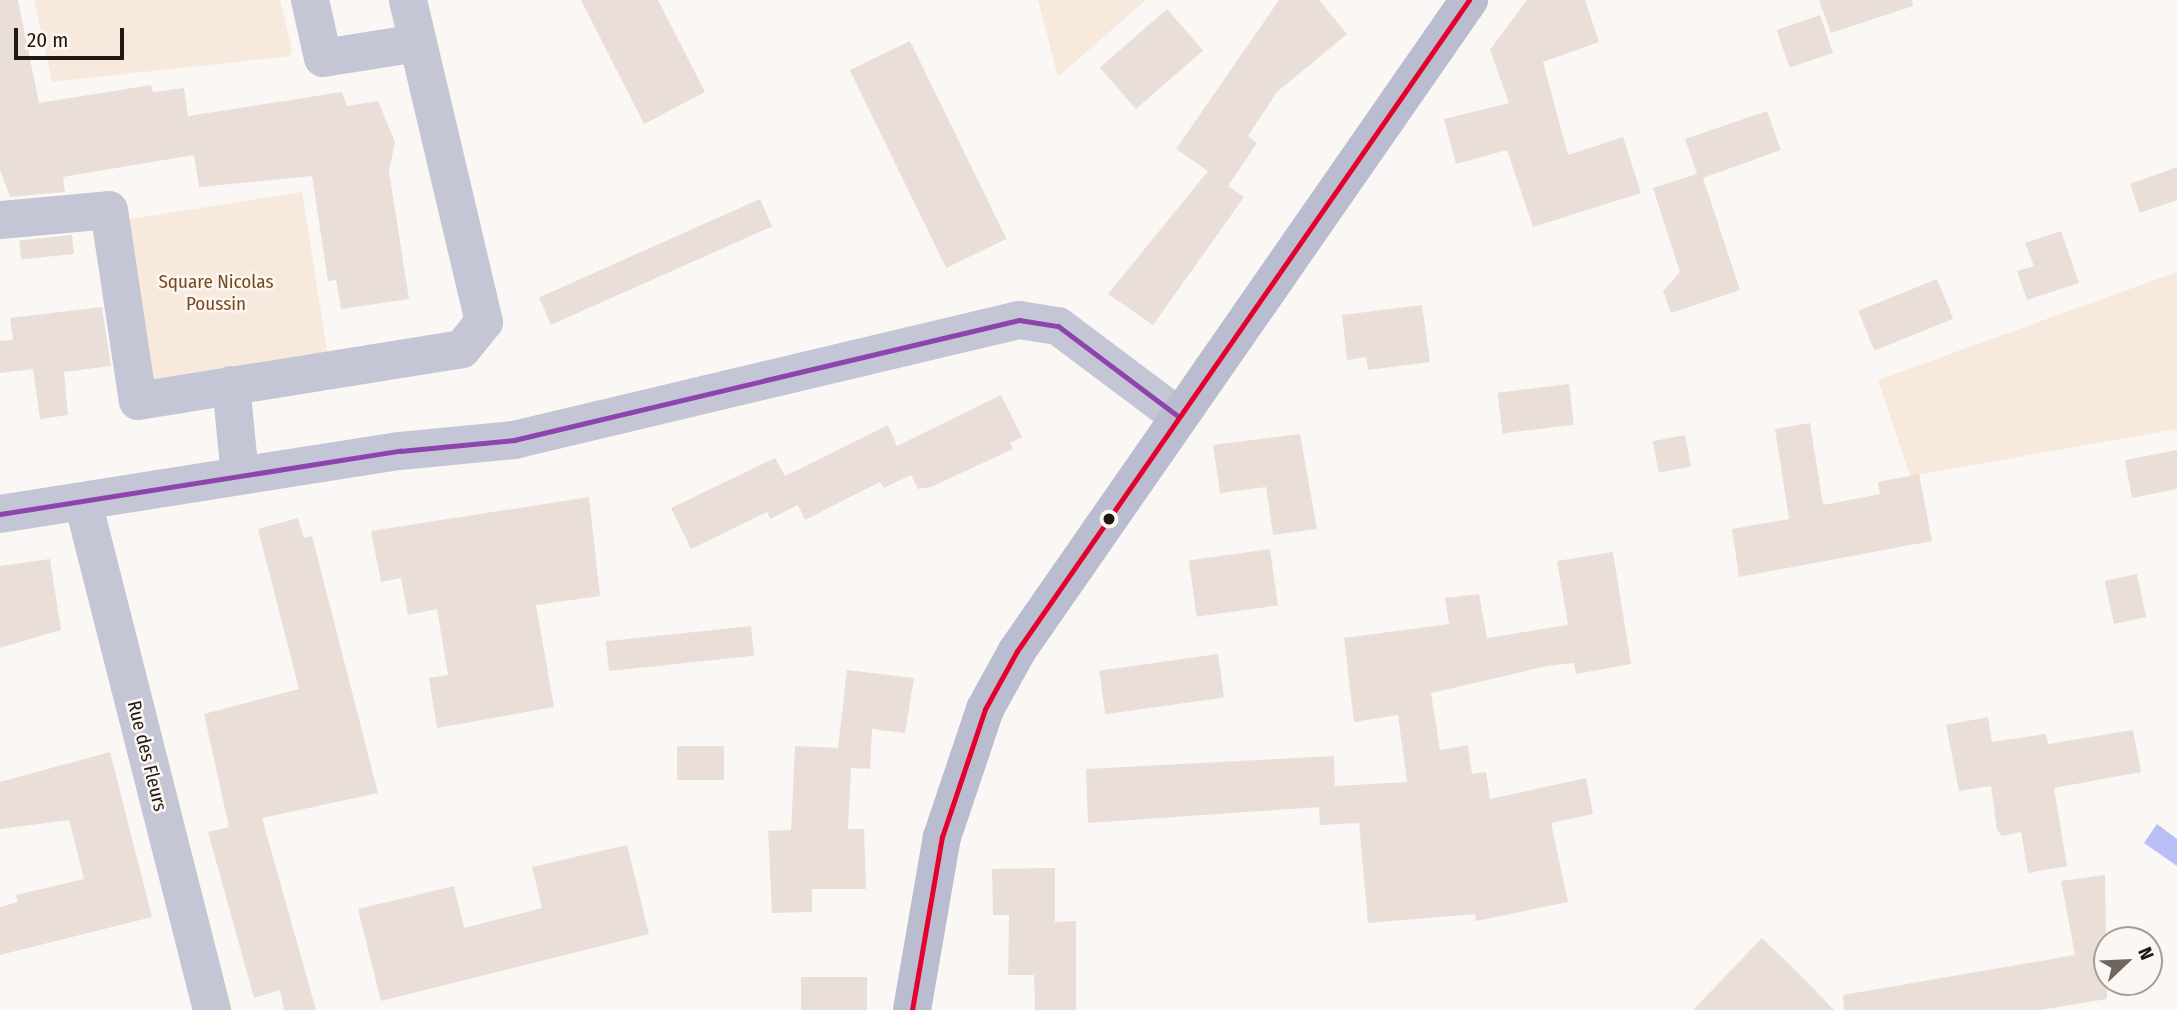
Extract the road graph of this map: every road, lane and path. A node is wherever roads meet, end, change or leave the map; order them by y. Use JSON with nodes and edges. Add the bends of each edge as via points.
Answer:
{"nodes":[{"id":1,"x":310,"y":0,"type":"edge"},
{"id":2,"x":408,"y":0,"type":"edge"},
{"id":3,"x":1469,"y":0,"type":"edge"},
{"id":4,"x":418,"y":43,"type":"junction"},
{"id":5,"x":0,"y":220,"type":"edge"},
{"id":6,"x":231,"y":385,"type":"junction"},
{"id":7,"x":1179,"y":417,"type":"junction"},
{"id":8,"x":240,"y":475,"type":"junction"},
{"id":9,"x":83,"y":502,"type":"junction"},
{"id":10,"x":0,"y":514,"type":"edge"},
{"id":11,"x":212,"y":1010,"type":"edge"},
{"id":12,"x":912,"y":1010,"type":"edge"}],
"edges":[{"from":1,"to":4,"type":"street","via":[[323,58]]},
{"from":2,"to":4,"type":"street"},
{"from":3,"to":7,"type":"street"},
{"from":4,"to":6,"type":"street","via":[[484,322],[462,349]]},
{"from":5,"to":6,"type":"street","via":[[110,210],[138,401]]},
{"from":6,"to":8,"type":"street"},
{"from":7,"to":8,"type":"street","via":[[1058,326],[1019,320],[514,440]]},
{"from":7,"to":12,"type":"street","via":[[985,709],[942,837]]},
{"from":8,"to":9,"type":"street"},
{"from":9,"to":10,"type":"street"},
{"from":9,"to":11,"type":"street","name":"Rue des Fleurs"}]}
